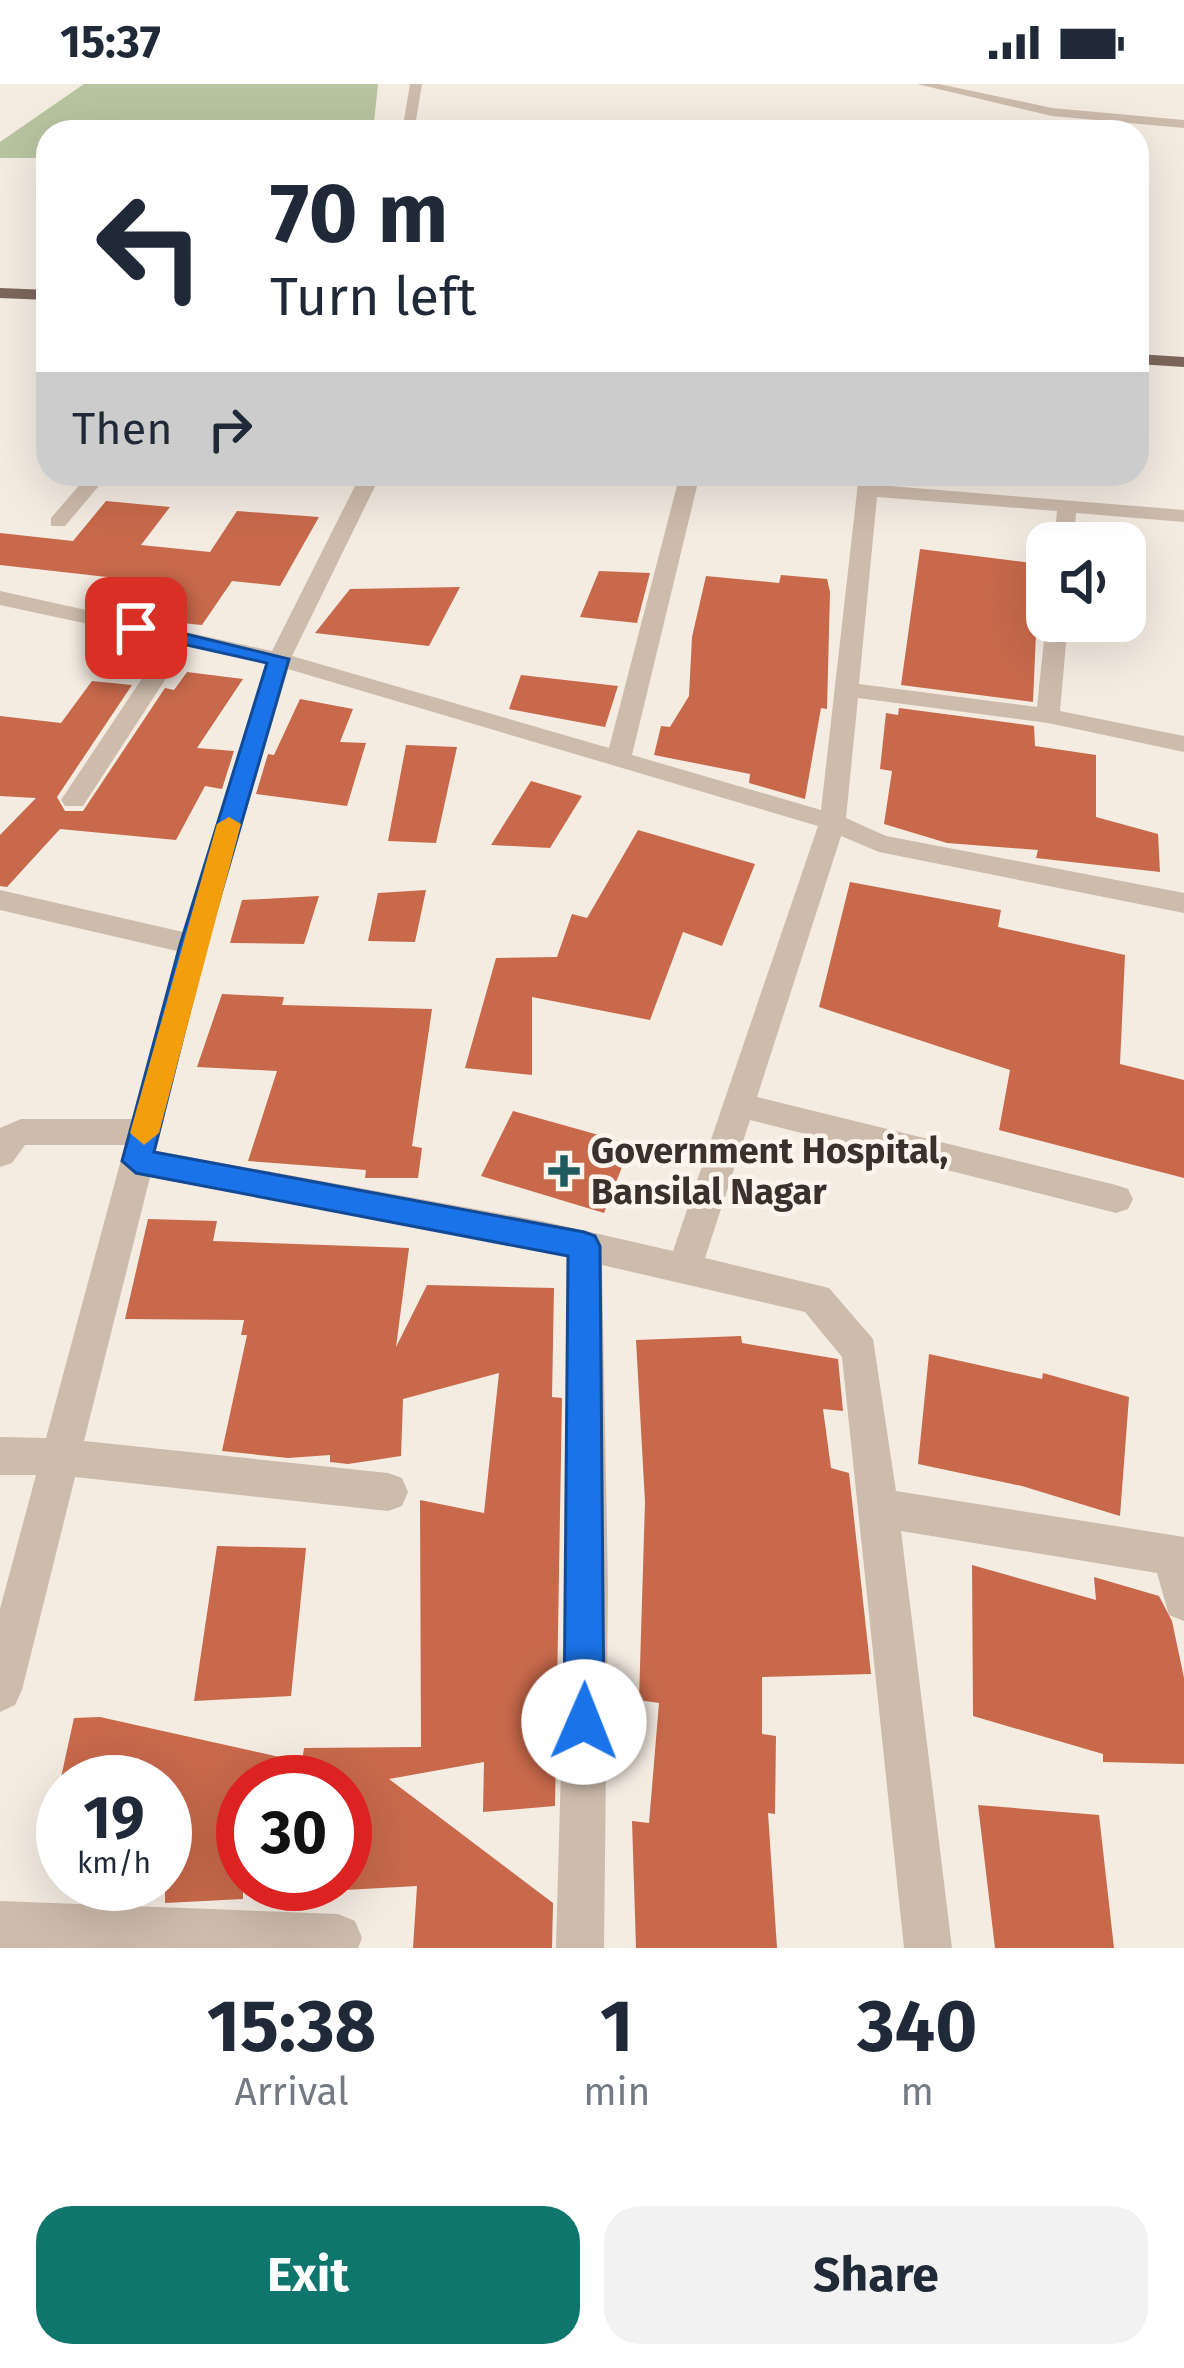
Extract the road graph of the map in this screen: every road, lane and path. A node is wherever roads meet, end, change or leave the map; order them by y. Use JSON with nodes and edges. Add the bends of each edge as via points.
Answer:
{"nodes":[{"id":1,"x":416,"y":84,"type":"edge"},
{"id":2,"x":923,"y":84,"type":"edge"},
{"id":3,"x":410,"y":120,"type":"edge"},
{"id":4,"x":1140,"y":120,"type":"edge"},
{"id":5,"x":1149,"y":121,"type":"edge"},
{"id":6,"x":1184,"y":124,"type":"edge"},
{"id":7,"x":0,"y":292,"type":"edge"},
{"id":8,"x":36,"y":294,"type":"edge"},
{"id":9,"x":0,"y":304,"type":"edge"},
{"id":10,"x":36,"y":306,"type":"edge"},
{"id":11,"x":1149,"y":359,"type":"edge"},
{"id":12,"x":1184,"y":362,"type":"edge"},
{"id":13,"x":1149,"y":371,"type":"edge"},
{"id":14,"x":1184,"y":374,"type":"edge"},
{"id":15,"x":89,"y":486,"type":"edge"},
{"id":16,"x":365,"y":486,"type":"edge"},
{"id":17,"x":687,"y":486,"type":"edge"},
{"id":18,"x":868,"y":486,"type":"edge"},
{"id":19,"x":901,"y":486,"type":"edge"},
{"id":20,"x":1067,"y":506,"type":"junction"},
{"id":21,"x":1184,"y":516,"type":"edge"},
{"id":22,"x":58,"y":522,"type":"dead end"},
{"id":23,"x":1066,"y":522,"type":"edge"},
{"id":24,"x":0,"y":598,"type":"edge"},
{"id":25,"x":181,"y":638,"type":"junction"},
{"id":26,"x":1055,"y":642,"type":"edge"},
{"id":27,"x":279,"y":659,"type":"junction"},
{"id":28,"x":847,"y":689,"type":"junction"},
{"id":29,"x":1048,"y":716,"type":"junction"},
{"id":30,"x":1184,"y":744,"type":"edge"},
{"id":31,"x":619,"y":759,"type":"junction"},
{"id":32,"x":74,"y":800,"type":"dead end"},
{"id":33,"x":833,"y":822,"type":"junction"},
{"id":34,"x":0,"y":900,"type":"edge"},
{"id":35,"x":1184,"y":903,"type":"edge"},
{"id":36,"x":193,"y":945,"type":"junction"},
{"id":37,"x":739,"y":1105,"type":"junction"},
{"id":38,"x":141,"y":1146,"type":"junction"},
{"id":39,"x":0,"y":1154,"type":"edge"},
{"id":40,"x":1116,"y":1199,"type":"dead end"},
{"id":41,"x":584,"y":1246,"type":"junction"},
{"id":42,"x":684,"y":1269,"type":"junction"},
{"id":43,"x":0,"y":1456,"type":"edge"},
{"id":44,"x":60,"y":1456,"type":"junction"},
{"id":45,"x":388,"y":1492,"type":"dead end"},
{"id":46,"x":877,"y":1508,"type":"junction"},
{"id":47,"x":1178,"y":1556,"type":"edge"},
{"id":48,"x":1184,"y":1600,"type":"edge"},
{"id":49,"x":0,"y":1690,"type":"edge"},
{"id":50,"x":0,"y":1925,"type":"edge"},
{"id":51,"x":338,"y":1938,"type":"dead end"},
{"id":52,"x":580,"y":1948,"type":"edge"},
{"id":53,"x":928,"y":1948,"type":"edge"}],
"edges":[{"from":1,"to":3,"type":"street"},
{"from":2,"to":4,"type":"street","via":[[1052,112]]},
{"from":5,"to":6,"type":"street"},
{"from":7,"to":8,"type":"main road"},
{"from":9,"to":10,"type":"main road"},
{"from":11,"to":12,"type":"main road"},
{"from":13,"to":14,"type":"main road"},
{"from":15,"to":22,"type":"street"},
{"from":16,"to":27,"type":"street"},
{"from":17,"to":31,"type":"street"},
{"from":18,"to":28,"type":"street"},
{"from":19,"to":20,"type":"street"},
{"from":20,"to":21,"type":"street"},
{"from":20,"to":23,"type":"street"},
{"from":24,"to":25,"type":"street"},
{"from":25,"to":27,"type":"street"},
{"from":25,"to":32,"type":"street"},
{"from":26,"to":29,"type":"street"},
{"from":27,"to":31,"type":"street"},
{"from":27,"to":36,"type":"street"},
{"from":28,"to":29,"type":"street"},
{"from":28,"to":33,"type":"street"},
{"from":29,"to":30,"type":"street"},
{"from":31,"to":33,"type":"street"},
{"from":33,"to":35,"type":"street","via":[[879,843]]},
{"from":33,"to":37,"type":"street"},
{"from":34,"to":36,"type":"street"},
{"from":36,"to":38,"type":"street"},
{"from":37,"to":40,"type":"street"},
{"from":37,"to":42,"type":"street"},
{"from":38,"to":39,"type":"street","via":[[21,1132]]},
{"from":38,"to":41,"type":"street"},
{"from":38,"to":44,"type":"street"},
{"from":41,"to":42,"type":"street"},
{"from":41,"to":52,"type":"street"},
{"from":42,"to":46,"type":"street","via":[[815,1299],[860,1351]]},
{"from":43,"to":44,"type":"street"},
{"from":44,"to":45,"type":"street"},
{"from":44,"to":49,"type":"street"},
{"from":46,"to":47,"type":"street"},
{"from":46,"to":53,"type":"street"},
{"from":47,"to":48,"type":"street"},
{"from":50,"to":51,"type":"street"}]}
